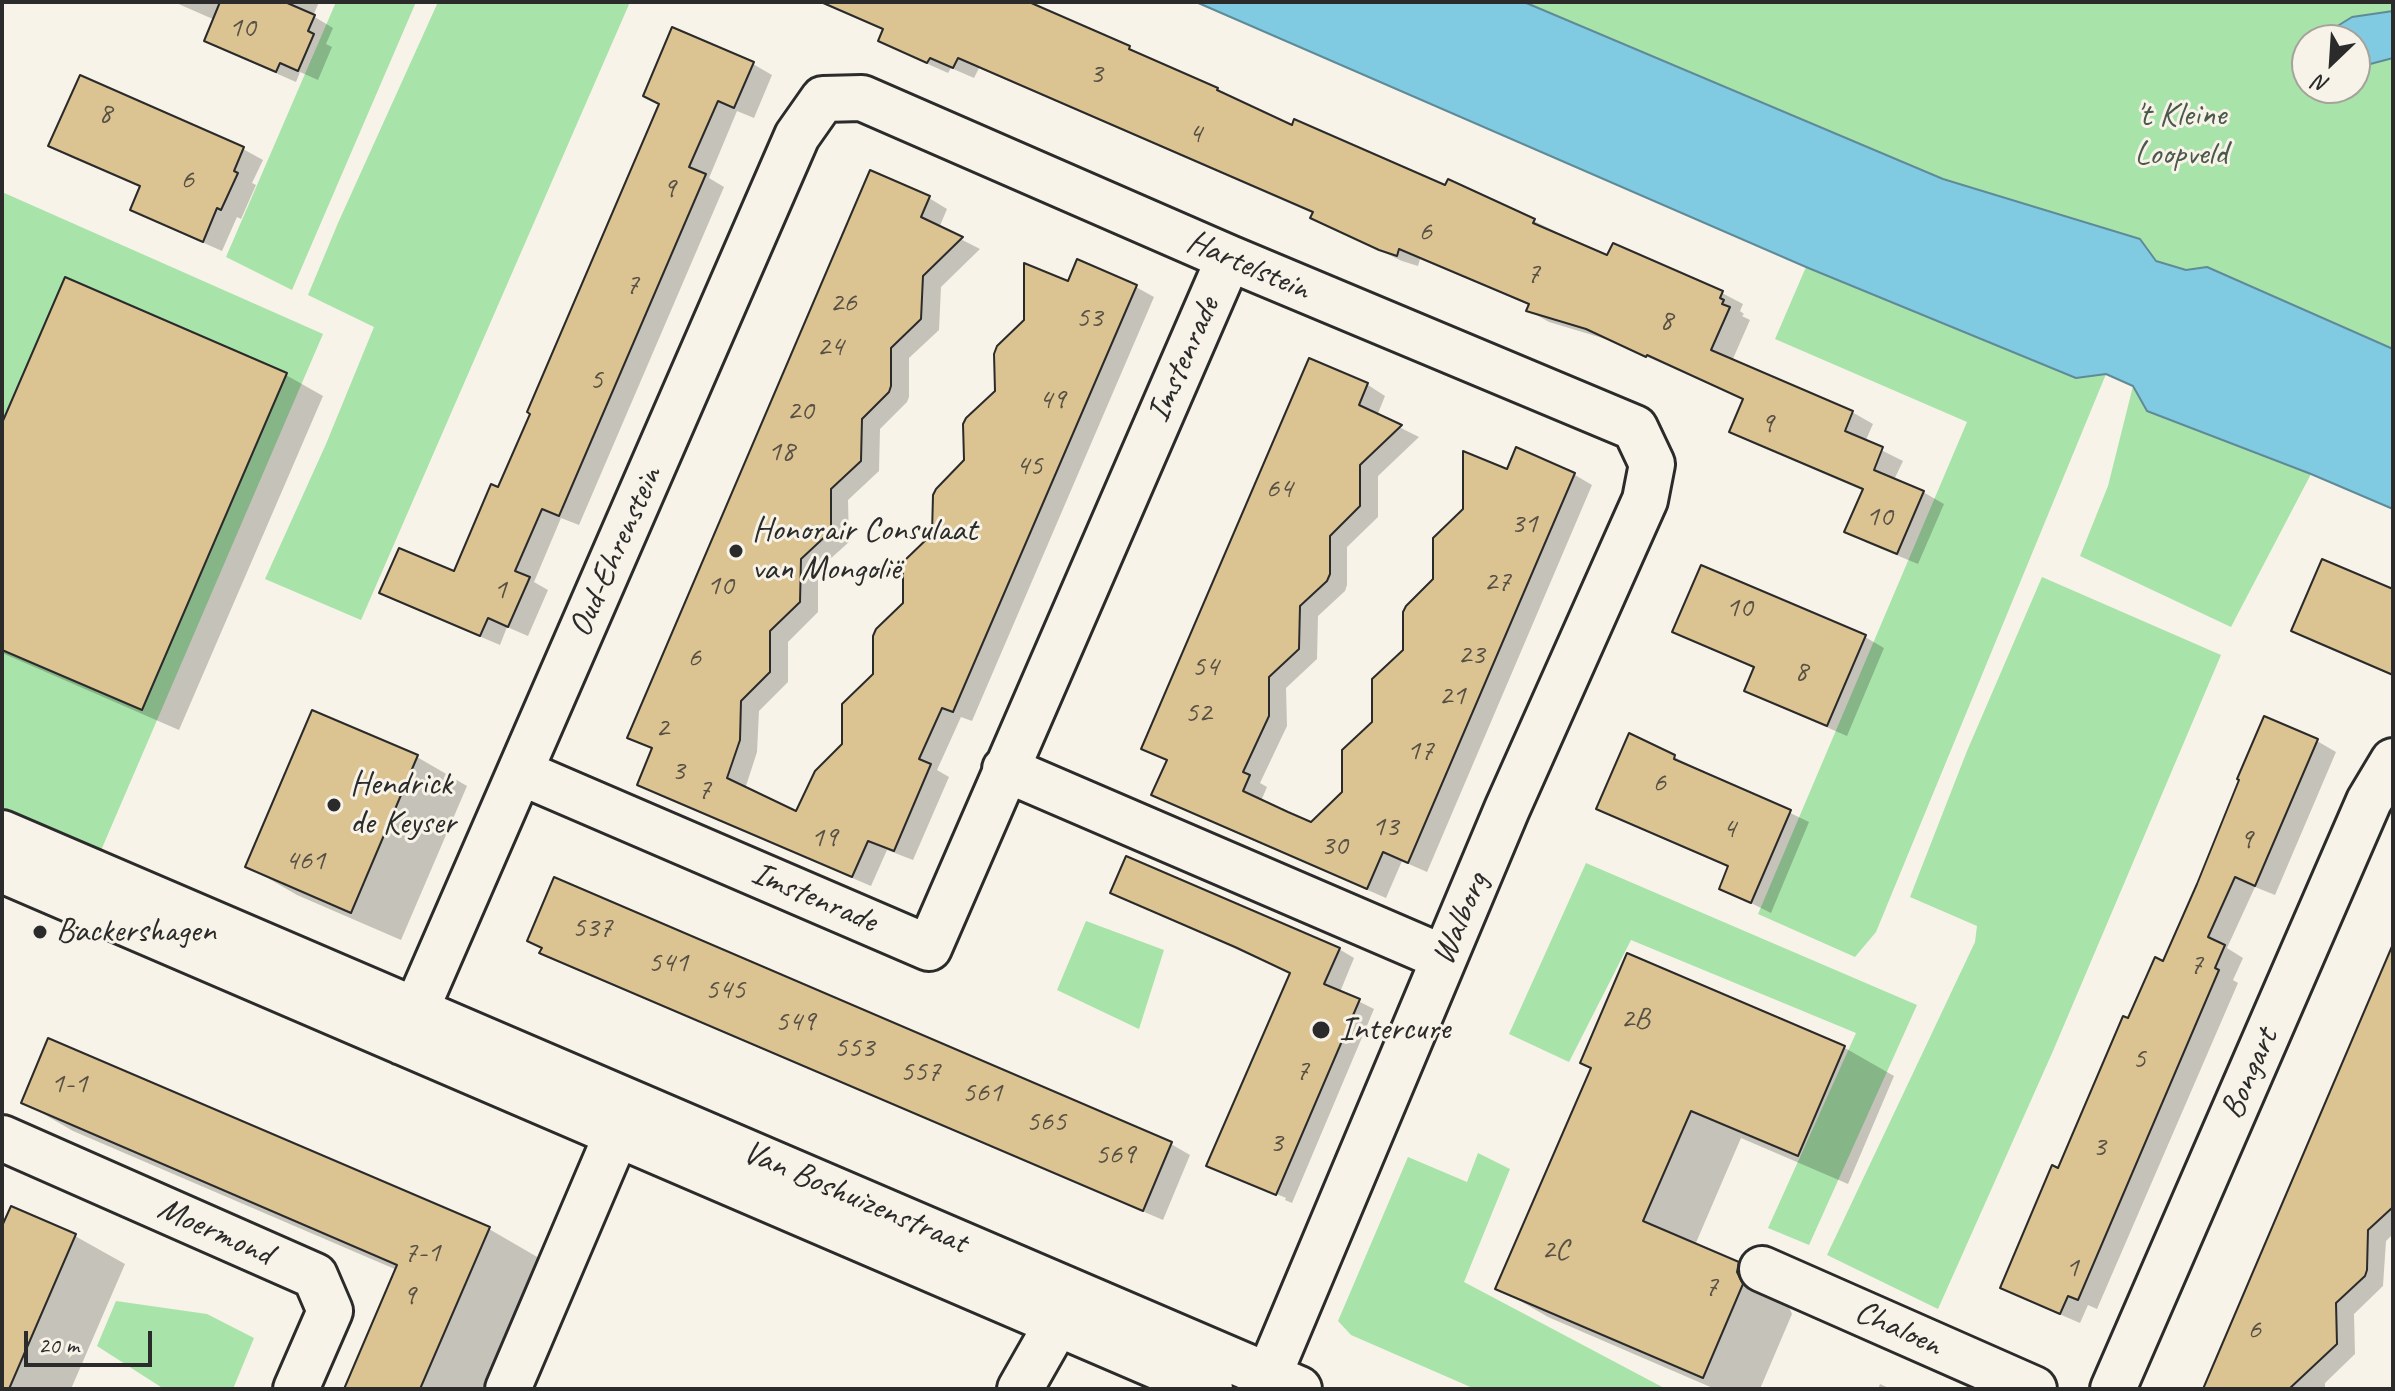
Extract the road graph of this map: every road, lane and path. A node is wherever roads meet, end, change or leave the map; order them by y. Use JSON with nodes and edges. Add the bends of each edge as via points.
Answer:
{"nodes":[{"id":1,"x":823,"y":99,"type":"joint"},
{"id":2,"x":1229,"y":258,"type":"junction"},
{"id":3,"x":1652,"y":464,"type":"joint"},
{"id":4,"x":2392,"y":761,"type":"edge"},
{"id":5,"x":1005,"y":769,"type":"junction"},
{"id":6,"x":520,"y":772,"type":"junction"},
{"id":7,"x":2,"y":833,"type":"edge"},
{"id":8,"x":2,"y":870,"type":"edge"},
{"id":9,"x":1444,"y":958,"type":"junction"},
{"id":10,"x":409,"y":1026,"type":"junction"},
{"id":11,"x":624,"y":1118,"type":"junction"},
{"id":12,"x":2,"y":1138,"type":"edge"},
{"id":13,"x":1762,"y":1269,"type":"dead end"},
{"id":14,"x":1068,"y":1309,"type":"junction"},
{"id":15,"x":1277,"y":1385,"type":"edge"},
{"id":16,"x":296,"y":1389,"type":"edge"},
{"id":17,"x":508,"y":1389,"type":"edge"},
{"id":18,"x":1020,"y":1389,"type":"edge"},
{"id":19,"x":1210,"y":1389,"type":"edge"},
{"id":20,"x":2034,"y":1389,"type":"edge"},
{"id":21,"x":2113,"y":1389,"type":"edge"}],
"edges":[{"from":1,"to":2,"type":"street","name":"Hartelstein","via":[[862,98]]},
{"from":1,"to":6,"type":"street","name":"Oud-Ehrenstein","via":[[797,136]]},
{"from":2,"to":3,"type":"street","name":"Hartelstein","via":[[1635,428]]},
{"from":2,"to":5,"type":"street","name":"Imstenrade"},
{"from":3,"to":9,"type":"street","name":"Walborg","via":[[1645,500]]},
{"from":4,"to":21,"type":"street","name":"Bongart","via":[[2369,801]]},
{"from":5,"to":6,"type":"street","name":"Imstenrade","via":[[929,948]]},
{"from":5,"to":9,"type":"street"},
{"from":6,"to":10,"type":"street","name":"Oud-Ehrenstein"},
{"from":7,"to":10,"type":"street","name":"Van Boshuizenstraat"},
{"from":8,"to":10,"type":"street","name":"Van Boshuizenstraat"},
{"from":9,"to":15,"type":"street","name":"Walborg"},
{"from":10,"to":11,"type":"street","name":"Van Boshuizenstraat"},
{"from":11,"to":14,"type":"street","name":"Van Boshuizenstraat"},
{"from":11,"to":17,"type":"street"},
{"from":12,"to":16,"type":"street","name":"Moermond","via":[[315,1276],[330,1311]]},
{"from":13,"to":20,"type":"street","name":"Chaloen"},
{"from":14,"to":15,"type":"street","name":"Van Boshuizenstraat"},
{"from":14,"to":18,"type":"street"},
{"from":14,"to":19,"type":"street","name":"Van Boshuizenstraat"}]}
